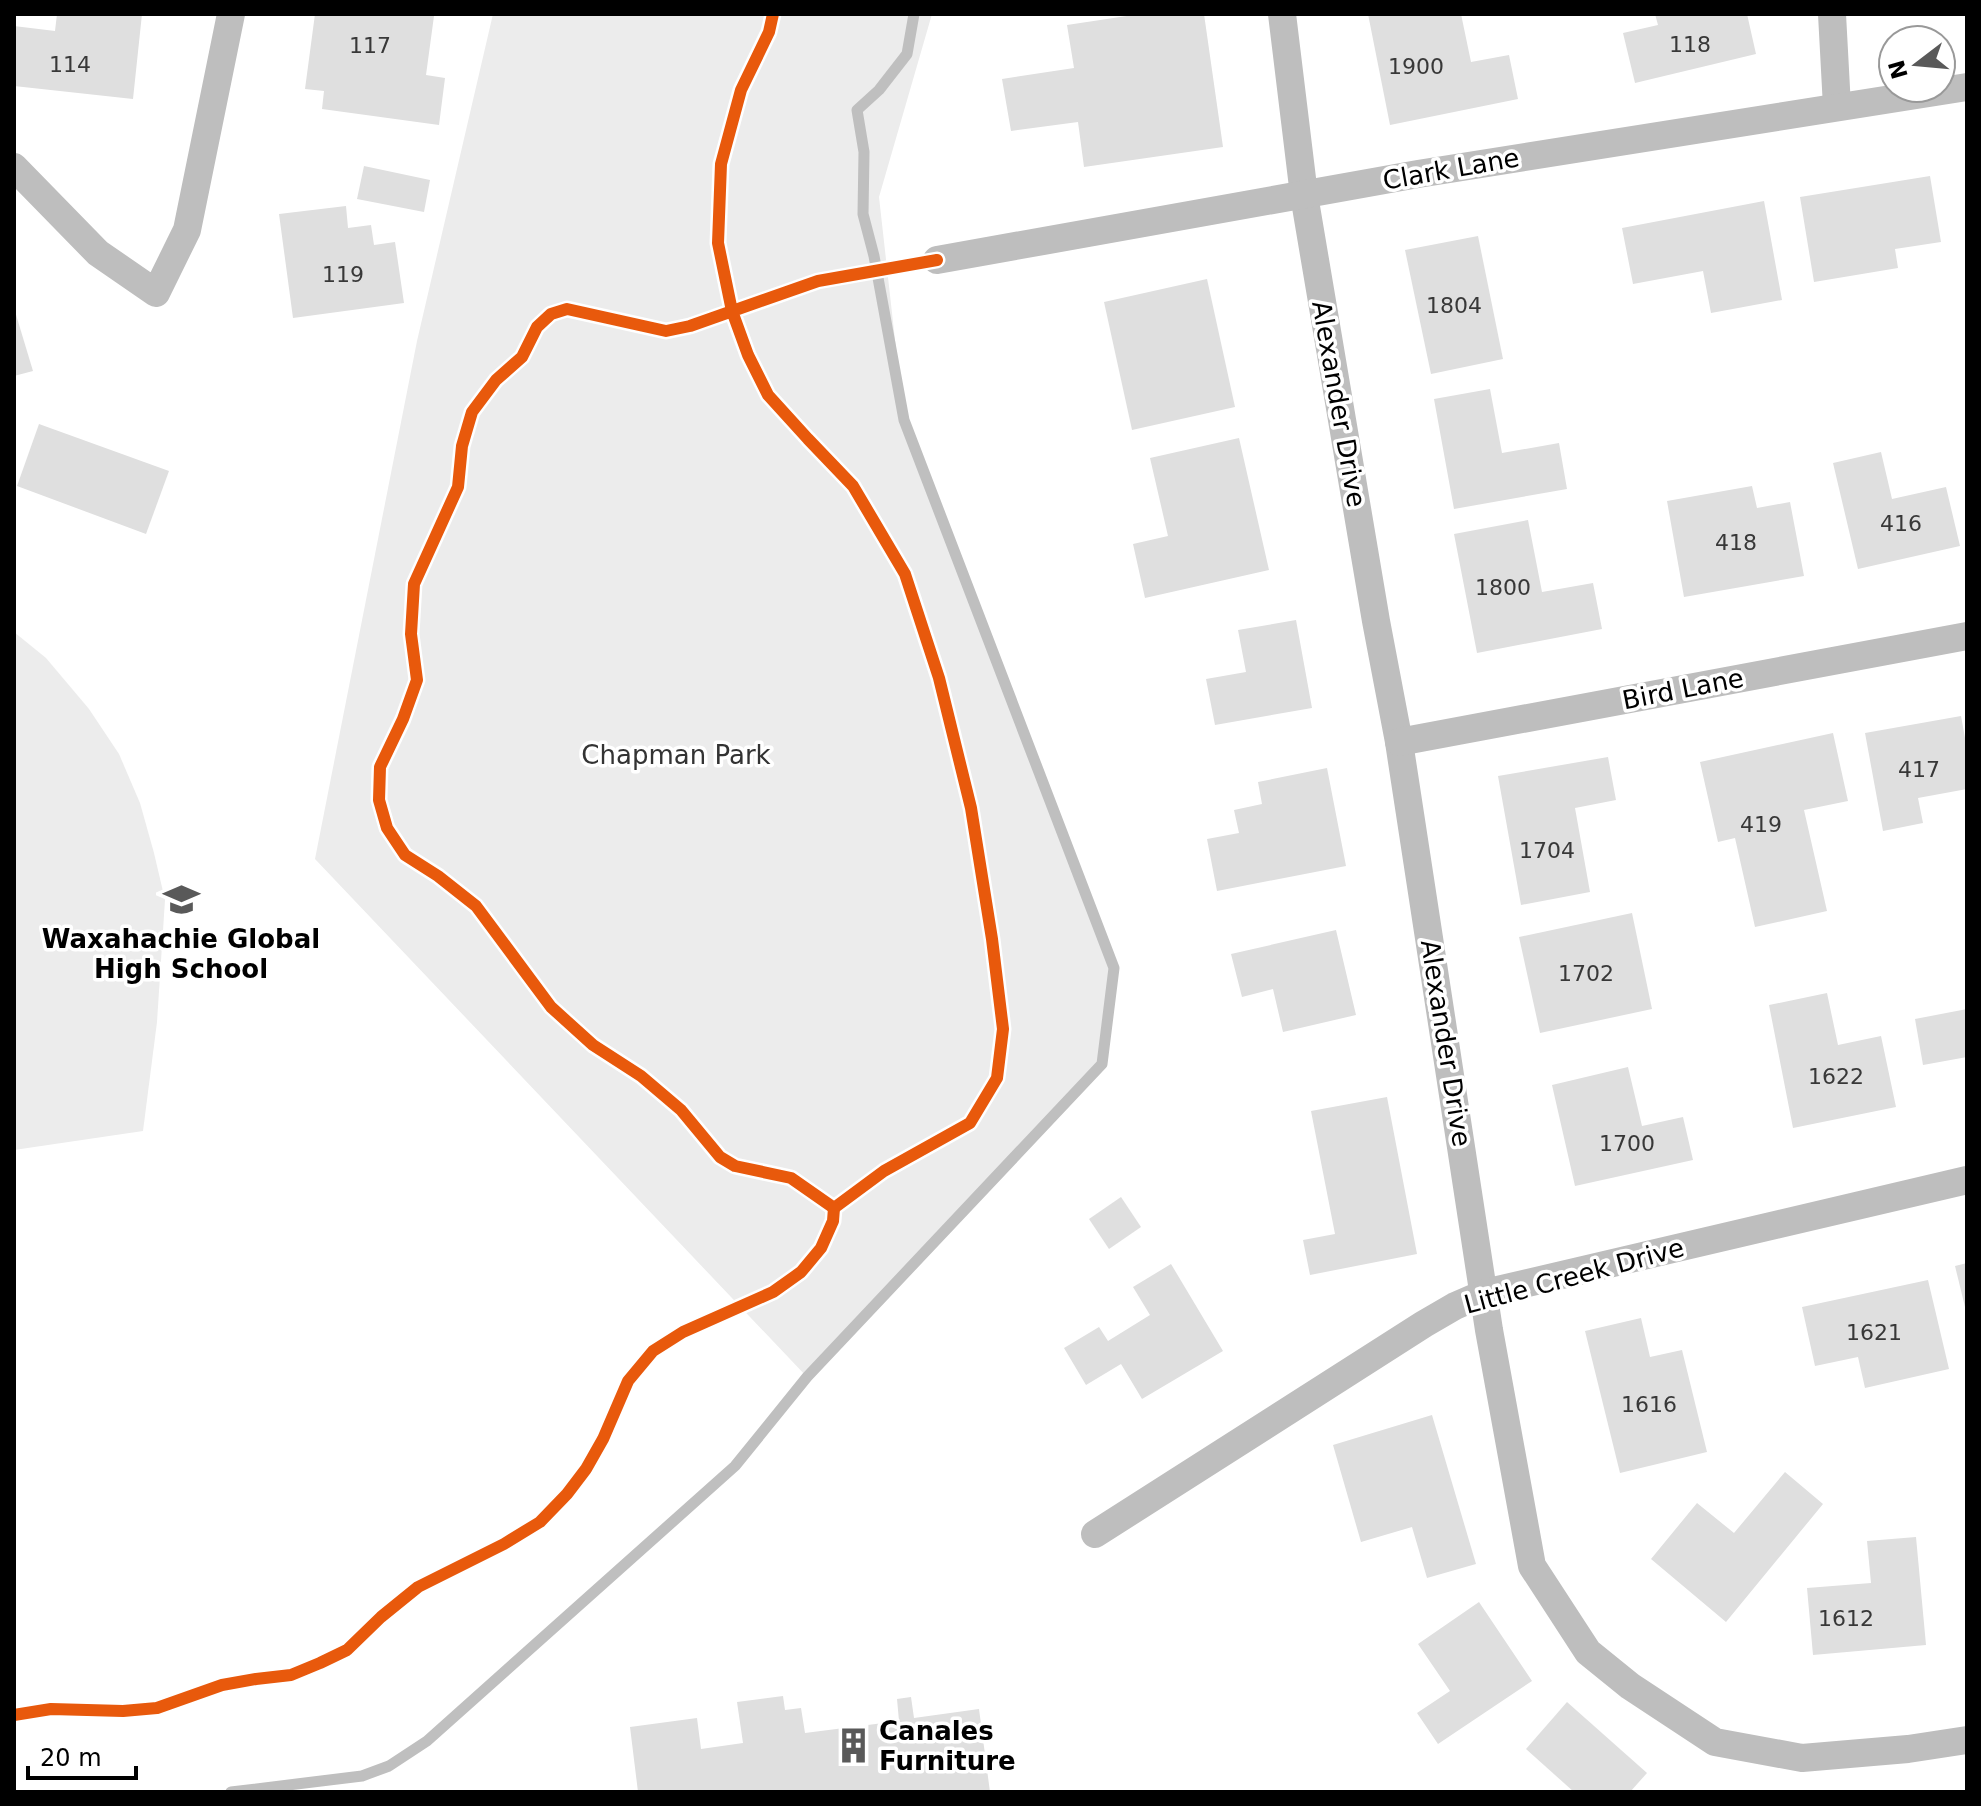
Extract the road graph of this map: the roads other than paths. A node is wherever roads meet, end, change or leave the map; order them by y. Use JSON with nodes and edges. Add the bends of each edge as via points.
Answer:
{"nodes":[{"id":1,"x":231,"y":14,"type":"edge"},
{"id":2,"x":1282,"y":14,"type":"edge"},
{"id":3,"x":1832,"y":14,"type":"edge"},
{"id":4,"x":1967,"y":87,"type":"edge"},
{"id":5,"x":1837,"y":107,"type":"junction"},
{"id":6,"x":14,"y":167,"type":"edge"},
{"id":7,"x":1304,"y":195,"type":"junction"},
{"id":8,"x":937,"y":260,"type":"dead end"},
{"id":9,"x":1967,"y":636,"type":"edge"},
{"id":10,"x":1399,"y":742,"type":"junction"},
{"id":11,"x":1967,"y":1180,"type":"edge"},
{"id":12,"x":1485,"y":1293,"type":"junction"},
{"id":13,"x":1095,"y":1534,"type":"dead end"},
{"id":14,"x":1967,"y":1740,"type":"edge"}],
"edges":[{"from":1,"to":6,"type":"street","via":[[187,230],[156,293],[98,253]]},
{"from":2,"to":7,"type":"street","name":"Alexander Drive"},
{"from":3,"to":5,"type":"street"},
{"from":4,"to":5,"type":"street","name":"Clark Lane"},
{"from":5,"to":7,"type":"street","name":"Clark Lane"},
{"from":7,"to":8,"type":"street","name":"Clark Lane"},
{"from":7,"to":10,"type":"street","name":"Alexander Drive"},
{"from":9,"to":10,"type":"street","name":"Bird Lane"},
{"from":10,"to":12,"type":"street","name":"Alexander Drive"},
{"from":11,"to":12,"type":"street","name":"Little Creek Drive"},
{"from":12,"to":13,"type":"street","name":"Little Creek Drive","via":[[1424,1324]]},
{"from":12,"to":14,"type":"street","name":"Alexander Drive","via":[[1532,1566],[1588,1652],[1715,1742],[1802,1758]]}]}
